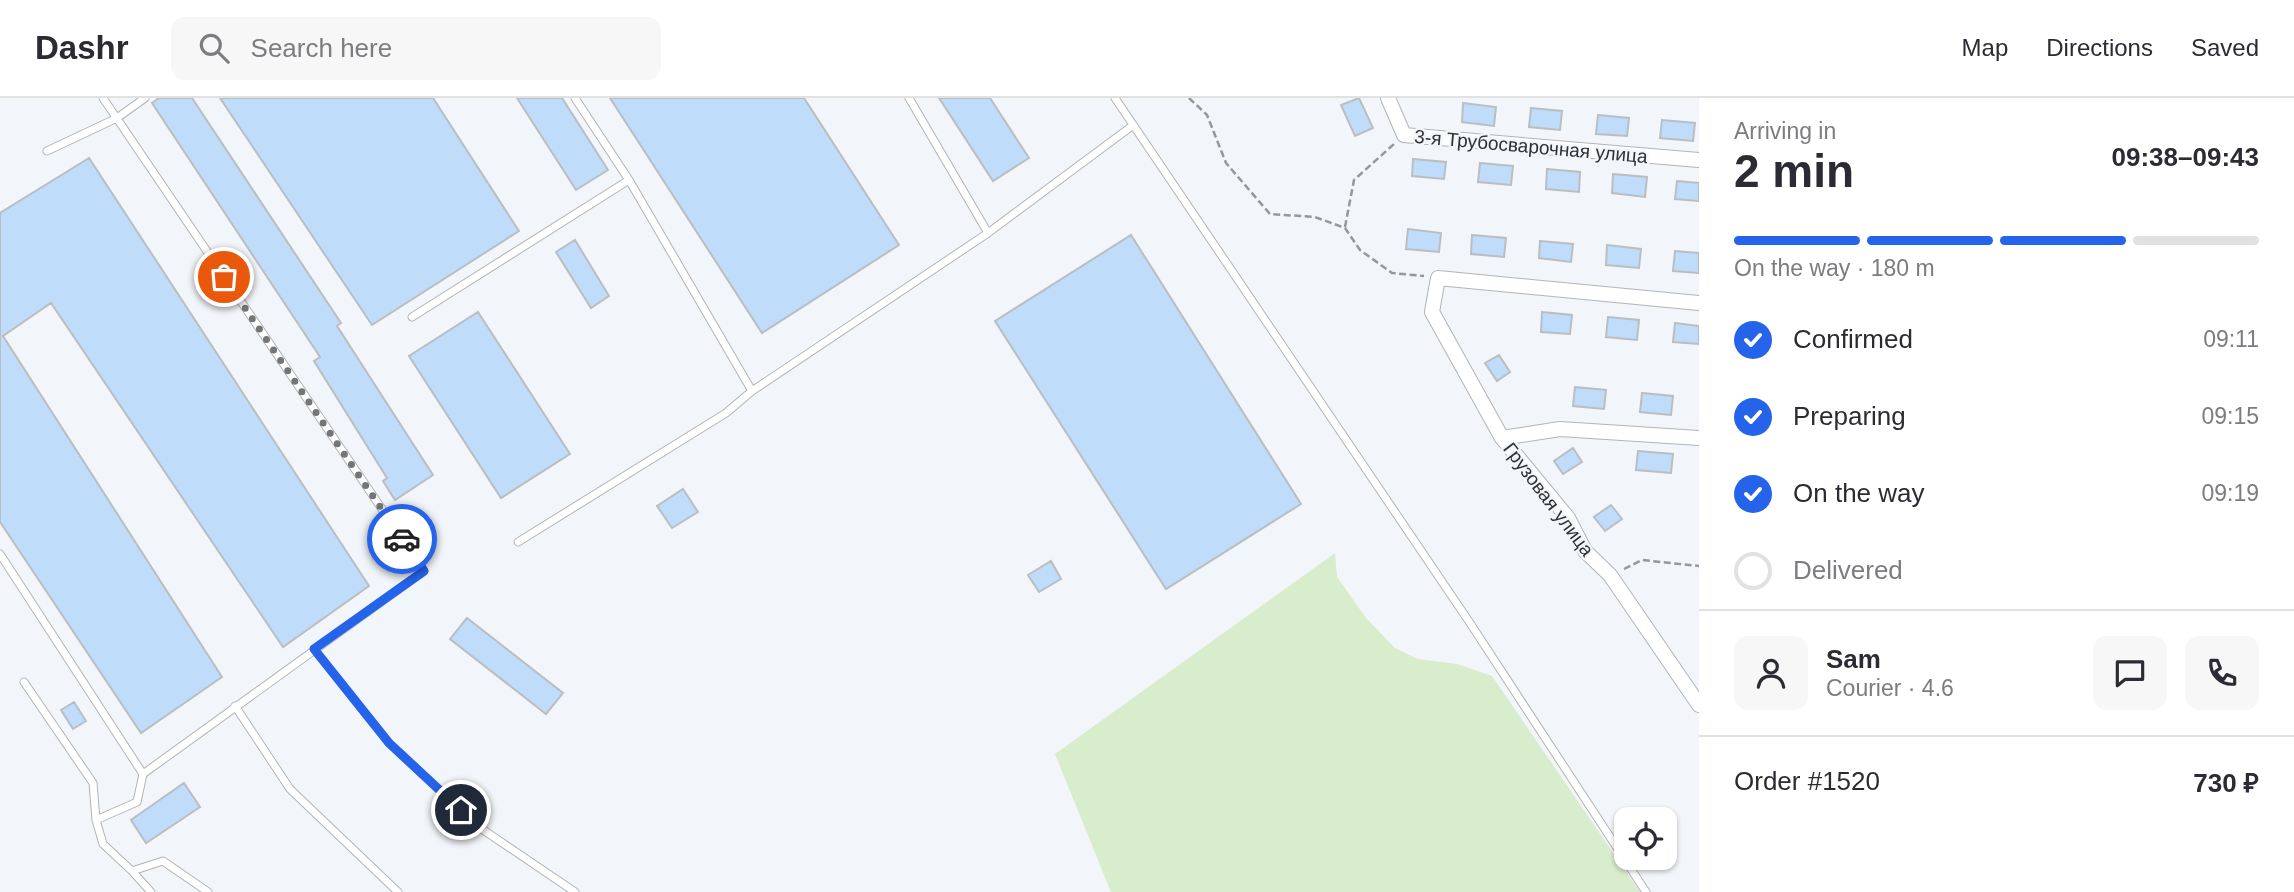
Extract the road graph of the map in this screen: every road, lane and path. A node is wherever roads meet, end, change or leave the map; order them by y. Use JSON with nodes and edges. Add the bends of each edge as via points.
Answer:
{"nodes":[{"id":1,"x":103,"y":98,"type":"edge"},
{"id":2,"x":145,"y":98,"type":"edge"},
{"id":3,"x":575,"y":98,"type":"edge"},
{"id":4,"x":909,"y":98,"type":"edge"},
{"id":5,"x":1115,"y":98,"type":"edge"},
{"id":6,"x":1189,"y":98,"type":"edge"},
{"id":7,"x":1388,"y":98,"type":"edge"},
{"id":8,"x":117,"y":118,"type":"junction"},
{"id":9,"x":1132,"y":126,"type":"junction"},
{"id":10,"x":1404,"y":135,"type":"junction"},
{"id":11,"x":47,"y":151,"type":"dead end"},
{"id":12,"x":1699,"y":160,"type":"edge"},
{"id":13,"x":629,"y":180,"type":"junction"},
{"id":14,"x":1345,"y":228,"type":"junction"},
{"id":15,"x":988,"y":233,"type":"junction"},
{"id":16,"x":1438,"y":278,"type":"junction"},
{"id":17,"x":1699,"y":303,"type":"edge"},
{"id":18,"x":412,"y":317,"type":"dead end"},
{"id":19,"x":752,"y":391,"type":"junction"},
{"id":20,"x":1503,"y":438,"type":"junction"},
{"id":21,"x":1699,"y":438,"type":"edge"},
{"id":22,"x":518,"y":542,"type":"dead end"},
{"id":23,"x":0,"y":554,"type":"edge"},
{"id":24,"x":1699,"y":566,"type":"edge"},
{"id":25,"x":1610,"y":575,"type":"junction"},
{"id":26,"x":314,"y":649,"type":"junction"},
{"id":27,"x":24,"y":682,"type":"dead end"},
{"id":28,"x":1699,"y":705,"type":"edge"},
{"id":29,"x":234,"y":706,"type":"junction"},
{"id":30,"x":143,"y":775,"type":"junction"},
{"id":31,"x":96,"y":820,"type":"junction"},
{"id":32,"x":132,"y":870,"type":"junction"},
{"id":33,"x":151,"y":892,"type":"edge"},
{"id":34,"x":208,"y":892,"type":"edge"},
{"id":35,"x":398,"y":892,"type":"edge"},
{"id":36,"x":575,"y":892,"type":"edge"},
{"id":37,"x":1646,"y":892,"type":"edge"}],
"edges":[{"from":1,"to":8,"type":"lane"},
{"from":2,"to":8,"type":"lane"},
{"from":3,"to":13,"type":"lane"},
{"from":4,"to":15,"type":"lane"},
{"from":5,"to":9,"type":"lane"},
{"from":6,"to":14,"type":"path","via":[[1207,115],[1226,163],[1270,214],[1315,217]]},
{"from":7,"to":10,"type":"street","name":"3-я Трубосварочная улица"},
{"from":8,"to":11,"type":"lane"},
{"from":8,"to":26,"type":"lane","via":[[424,571]]},
{"from":9,"to":15,"type":"lane"},
{"from":9,"to":37,"type":"lane","via":[[1462,611]]},
{"from":10,"to":12,"type":"street","name":"3-я Трубосварочная улица"},
{"from":10,"to":14,"type":"path","via":[[1354,180]]},
{"from":13,"to":18,"type":"lane"},
{"from":13,"to":19,"type":"lane"},
{"from":14,"to":16,"type":"path","via":[[1360,250],[1392,272]]},
{"from":15,"to":19,"type":"lane"},
{"from":16,"to":17,"type":"street"},
{"from":16,"to":20,"type":"street","name":"Грузовая улица","via":[[1432,312]]},
{"from":19,"to":22,"type":"lane","via":[[726,413]]},
{"from":20,"to":21,"type":"street","via":[[1560,429]]},
{"from":20,"to":25,"type":"street","name":"Грузовая улица","via":[[1568,518],[1585,551]]},
{"from":23,"to":30,"type":"lane"},
{"from":24,"to":25,"type":"path","via":[[1642,560]]},
{"from":25,"to":28,"type":"street","name":"Грузовая улица"},
{"from":26,"to":29,"type":"lane"},
{"from":26,"to":36,"type":"lane","via":[[389,743],[479,827]]},
{"from":27,"to":31,"type":"lane","via":[[93,783]]},
{"from":29,"to":30,"type":"lane"},
{"from":29,"to":35,"type":"lane","via":[[290,789]]},
{"from":30,"to":31,"type":"lane","via":[[137,802]]},
{"from":31,"to":32,"type":"lane","via":[[103,844]]},
{"from":32,"to":33,"type":"lane"},
{"from":32,"to":34,"type":"lane","via":[[163,861]]}]}
